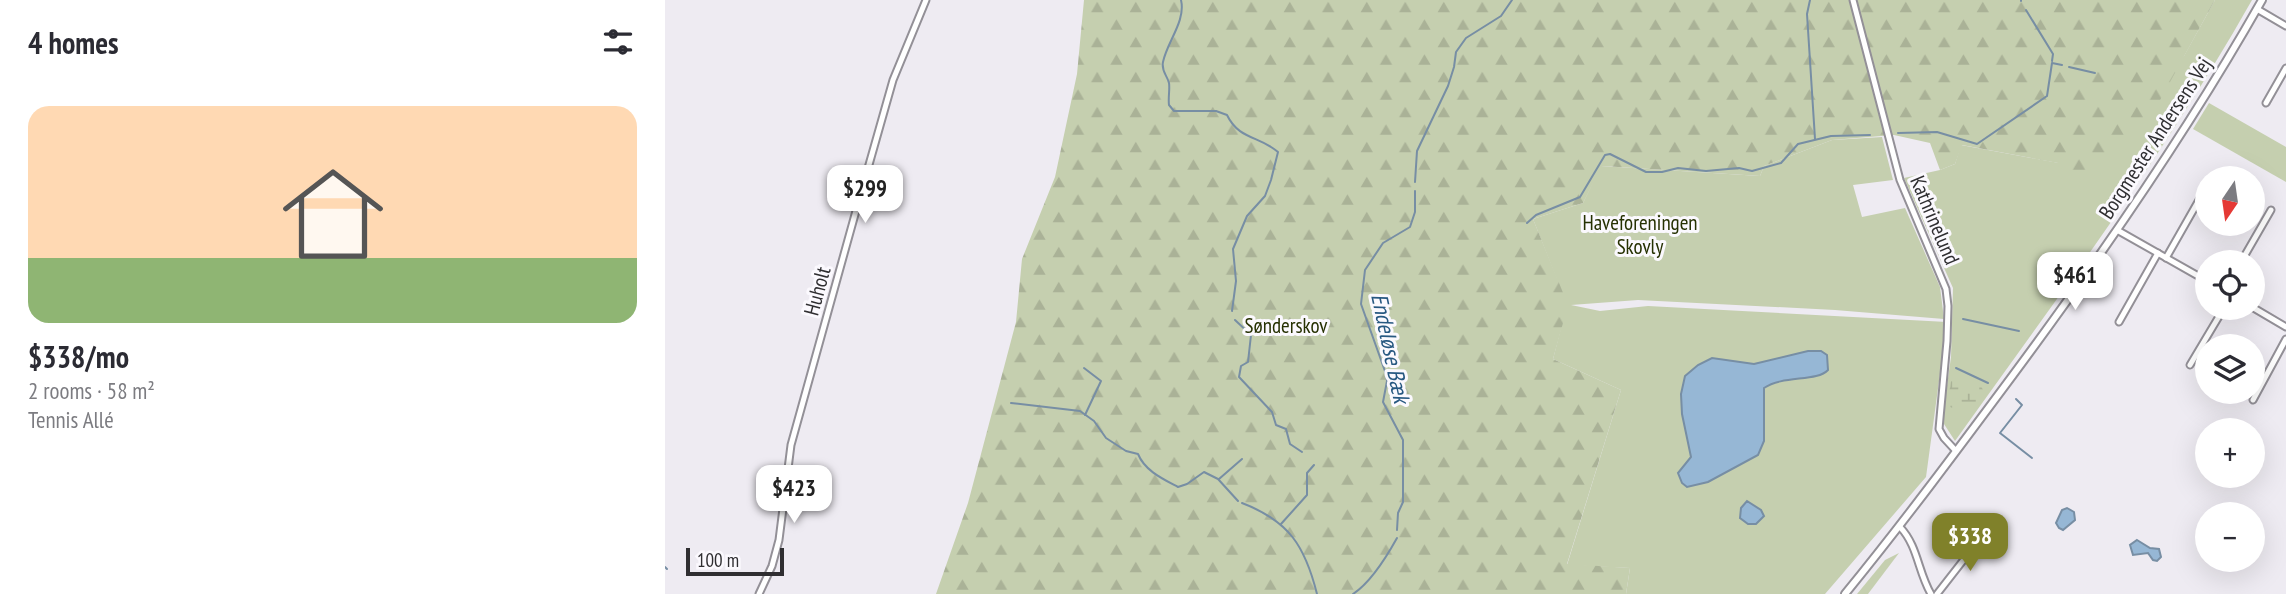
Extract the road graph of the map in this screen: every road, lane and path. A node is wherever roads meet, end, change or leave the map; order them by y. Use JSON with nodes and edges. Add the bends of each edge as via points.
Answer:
{"nodes":[{"id":1,"x":926,"y":0,"type":"edge"},
{"id":2,"x":1853,"y":0,"type":"edge"},
{"id":3,"x":2262,"y":0,"type":"edge"},
{"id":4,"x":2257,"y":9,"type":"junction"},
{"id":5,"x":2286,"y":26,"type":"edge"},
{"id":6,"x":2286,"y":68,"type":"edge"},
{"id":7,"x":2266,"y":103,"type":"dead end"},
{"id":8,"x":2195,"y":208,"type":"edge"},
{"id":9,"x":2271,"y":210,"type":"dead end"},
{"id":10,"x":2117,"y":230,"type":"junction"},
{"id":11,"x":2248,"y":250,"type":"edge"},
{"id":12,"x":2158,"y":253,"type":"junction"},
{"id":13,"x":2167,"y":258,"type":"junction"},
{"id":14,"x":2195,"y":274,"type":"edge"},
{"id":15,"x":2265,"y":313,"type":"edge"},
{"id":16,"x":2217,"y":320,"type":"edge"},
{"id":17,"x":2119,"y":323,"type":"dead end"},
{"id":18,"x":2285,"y":323,"type":"edge"},
{"id":19,"x":2286,"y":339,"type":"edge"},
{"id":20,"x":2190,"y":365,"type":"dead end"},
{"id":21,"x":2265,"y":378,"type":"edge"},
{"id":22,"x":1957,"y":451,"type":"junction"},
{"id":23,"x":1900,"y":527,"type":"junction"},
{"id":24,"x":1983,"y":536,"type":"dead end"},
{"id":25,"x":759,"y":594,"type":"edge"},
{"id":26,"x":1845,"y":594,"type":"edge"},
{"id":27,"x":1931,"y":594,"type":"edge"},
{"id":28,"x":1937,"y":594,"type":"edge"}],
"edges":[{"from":1,"to":25,"type":"street","name":"Huholt","via":[[893,80],[859,200],[791,445],[779,540]]},
{"from":2,"to":22,"type":"street","name":"Kathrinelund","via":[[1900,180],[1946,289],[1947,341],[1939,429]]},
{"from":3,"to":4,"type":"street","name":"Borgmester Andersens Vej"},
{"from":4,"to":5,"type":"street"},
{"from":4,"to":10,"type":"street","name":"Borgmester Andersens Vej","via":[[2194,115]]},
{"from":6,"to":7,"type":"street"},
{"from":8,"to":13,"type":"street"},
{"from":9,"to":11,"type":"street"},
{"from":10,"to":12,"type":"street"},
{"from":10,"to":22,"type":"street","name":"Borgmester Andersens Vej"},
{"from":12,"to":13,"type":"street"},
{"from":12,"to":17,"type":"street"},
{"from":13,"to":14,"type":"street"},
{"from":15,"to":18,"type":"street"},
{"from":16,"to":20,"type":"street"},
{"from":19,"to":21,"type":"street"},
{"from":22,"to":23,"type":"street","name":"Borgmester Andersens Vej"},
{"from":23,"to":26,"type":"street","name":"Borgmester Andersens Vej"},
{"from":23,"to":27,"type":"street","via":[[1909,537]]},
{"from":24,"to":28,"type":"street"}]}
